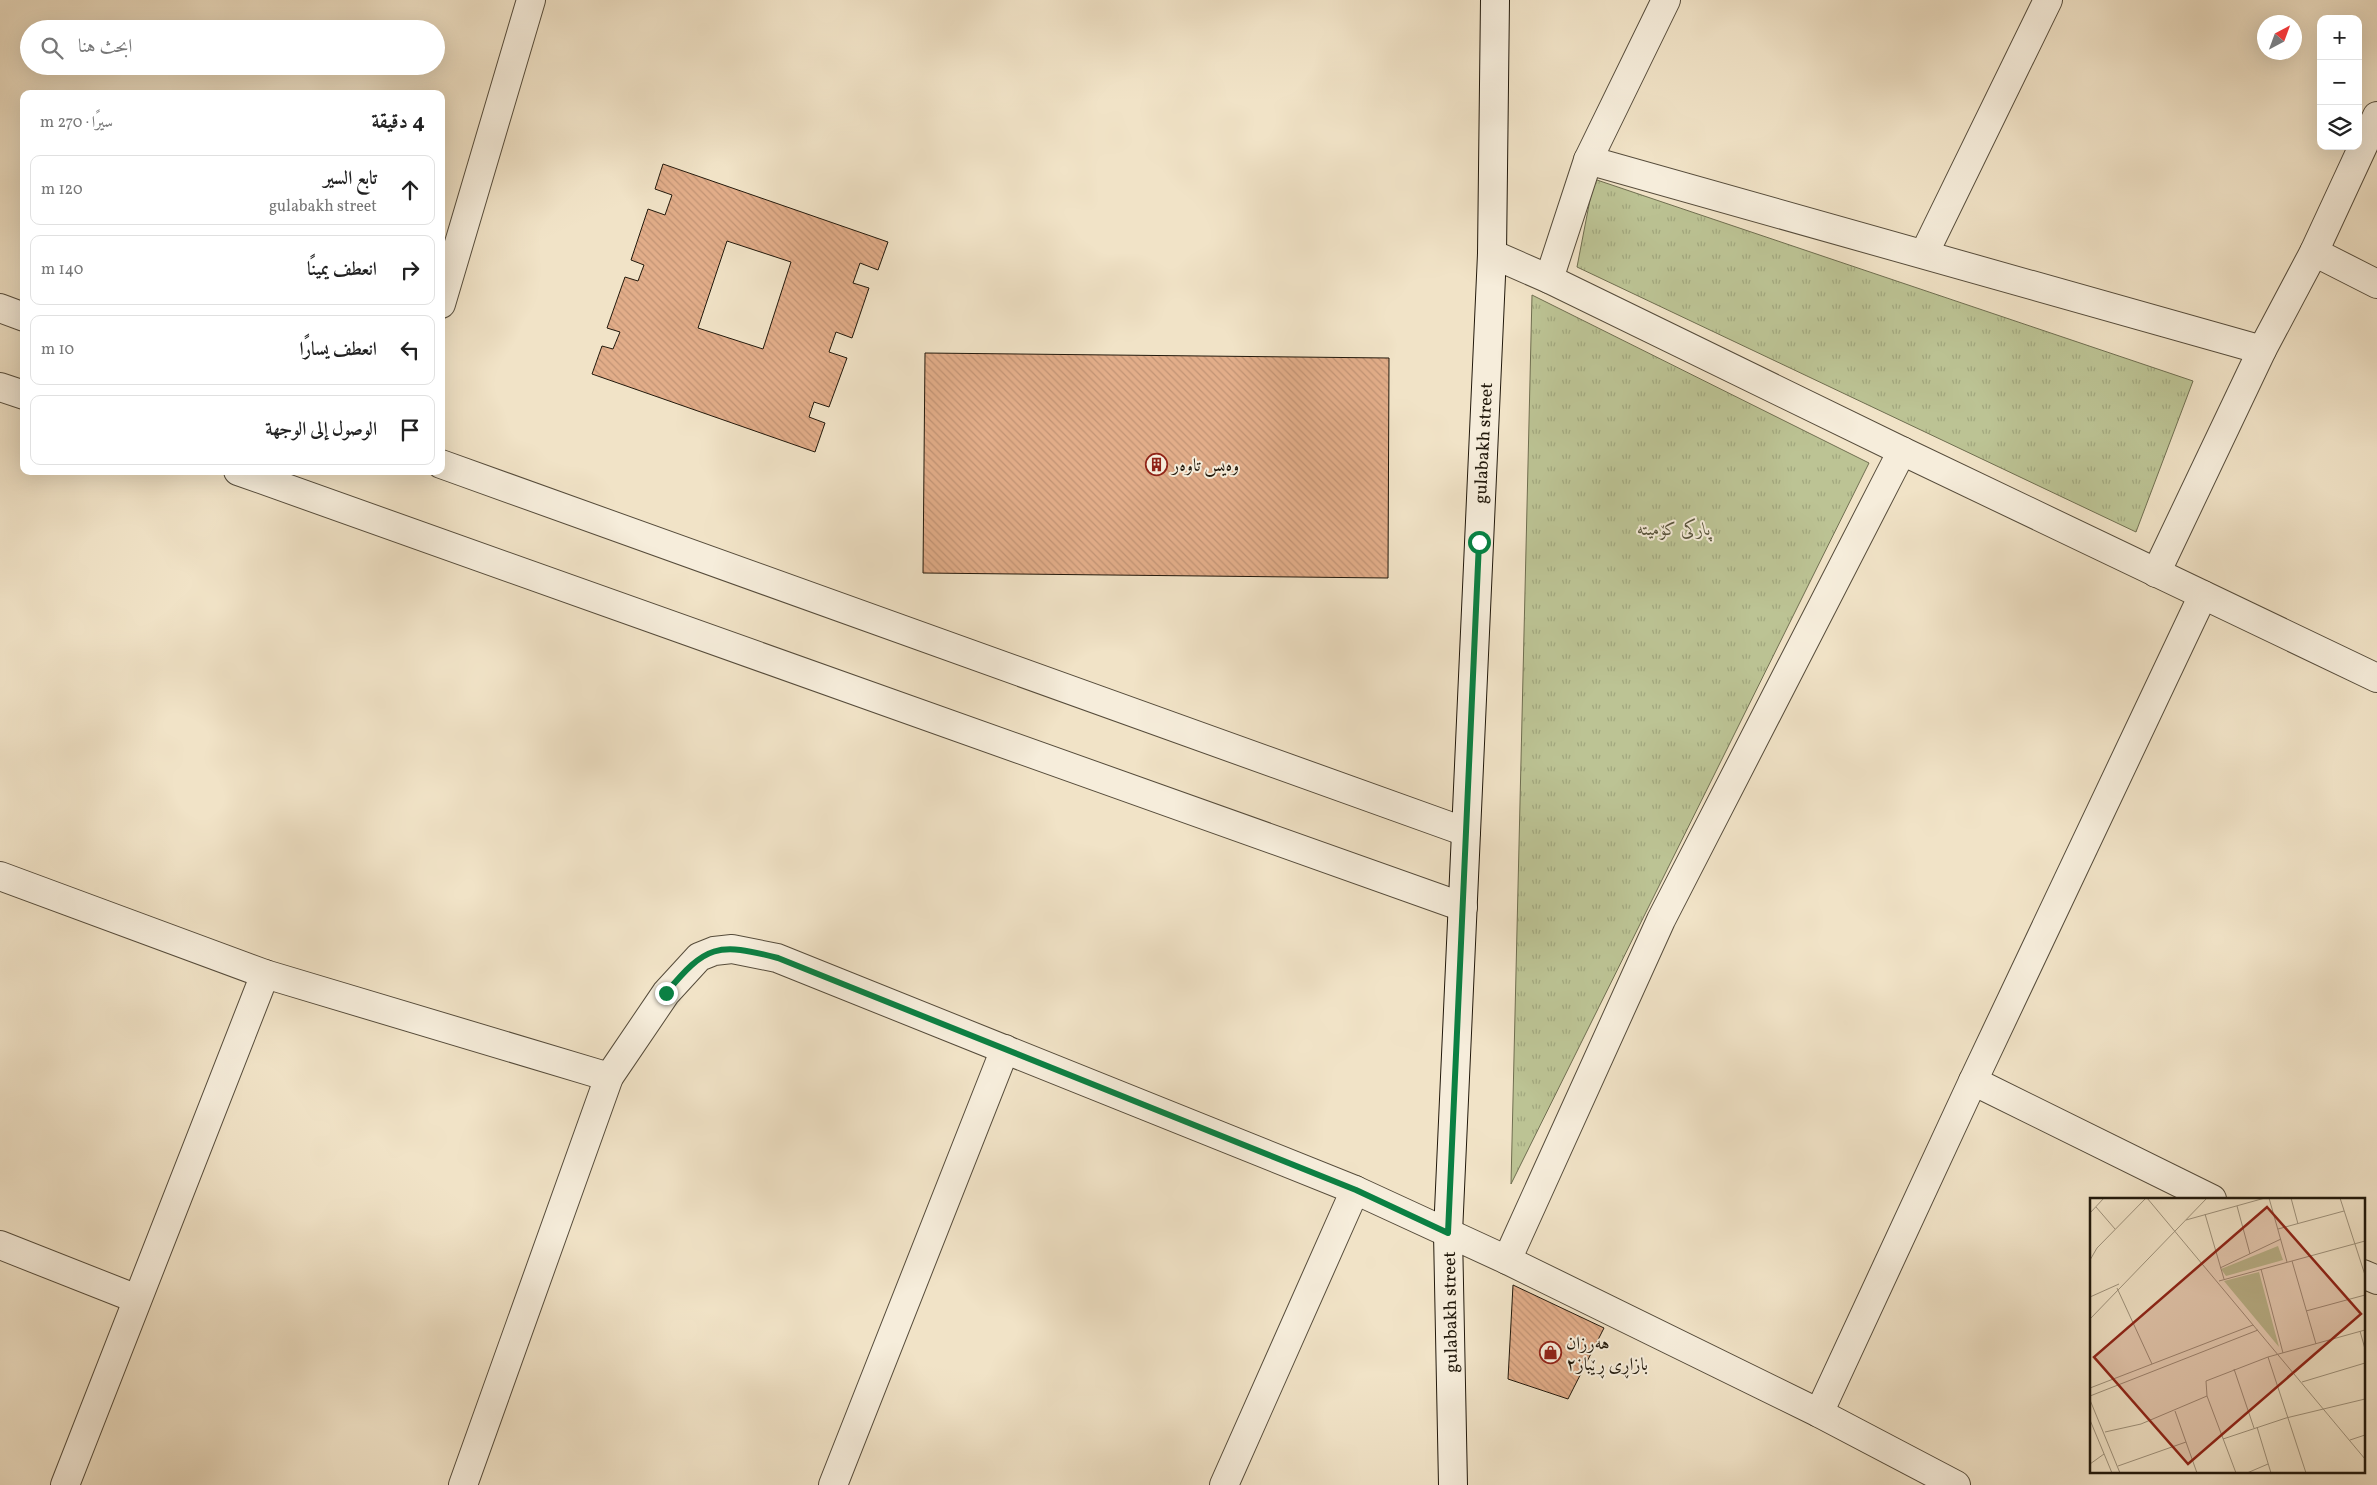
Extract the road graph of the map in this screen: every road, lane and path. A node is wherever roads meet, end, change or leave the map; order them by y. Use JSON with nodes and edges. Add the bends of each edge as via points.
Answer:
{"nodes":[{"id":1,"x":532,"y":0,"type":"edge"},
{"id":2,"x":1496,"y":0,"type":"edge"},
{"id":3,"x":1666,"y":0,"type":"edge"},
{"id":4,"x":2048,"y":0,"type":"edge"},
{"id":5,"x":2377,"y":116,"type":"edge"},
{"id":6,"x":1588,"y":160,"type":"junction"},
{"id":7,"x":2314,"y":252,"type":"junction"},
{"id":8,"x":1492,"y":254,"type":"junction"},
{"id":9,"x":1924,"y":254,"type":"junction"},
{"id":10,"x":1549,"y":279,"type":"junction"},
{"id":11,"x":2377,"y":284,"type":"edge"},
{"id":12,"x":445,"y":291,"type":"edge"},
{"id":13,"x":0,"y":308,"type":"edge"},
{"id":14,"x":20,"y":316,"type":"edge"},
{"id":15,"x":2262,"y":350,"type":"junction"},
{"id":16,"x":0,"y":387,"type":"edge"},
{"id":17,"x":20,"y":394,"type":"edge"},
{"id":18,"x":1902,"y":451,"type":"junction"},
{"id":19,"x":445,"y":465,"type":"edge"},
{"id":20,"x":249,"y":475,"type":"edge"},
{"id":21,"x":2156,"y":573,"type":"junction"},
{"id":22,"x":2203,"y":595,"type":"junction"},
{"id":23,"x":2377,"y":678,"type":"edge"},
{"id":24,"x":1466,"y":832,"type":"junction"},
{"id":25,"x":0,"y":876,"type":"edge"},
{"id":26,"x":1462,"y":906,"type":"junction"},
{"id":27,"x":266,"y":974,"type":"junction"},
{"id":28,"x":1005,"y":1049,"type":"junction"},
{"id":29,"x":609,"y":1077,"type":"junction"},
{"id":30,"x":1973,"y":1081,"type":"junction"},
{"id":31,"x":1356,"y":1190,"type":"junction"},
{"id":32,"x":2210,"y":1198,"type":"edge"},
{"id":33,"x":1448,"y":1233,"type":"junction"},
{"id":34,"x":0,"y":1245,"type":"edge"},
{"id":35,"x":1507,"y":1260,"type":"junction"},
{"id":36,"x":2364,"y":1274,"type":"edge"},
{"id":37,"x":2377,"y":1280,"type":"edge"},
{"id":38,"x":137,"y":1299,"type":"junction"},
{"id":39,"x":1819,"y":1412,"type":"junction"},
{"id":40,"x":65,"y":1485,"type":"edge"},
{"id":41,"x":463,"y":1485,"type":"edge"},
{"id":42,"x":833,"y":1485,"type":"edge"},
{"id":43,"x":1224,"y":1485,"type":"edge"},
{"id":44,"x":1453,"y":1485,"type":"edge"},
{"id":45,"x":1956,"y":1485,"type":"edge"}],
"edges":[{"from":1,"to":12,"type":"street"},
{"from":2,"to":8,"type":"street","name":"gulabakh street"},
{"from":3,"to":6,"type":"street"},
{"from":4,"to":9,"type":"street"},
{"from":5,"to":7,"type":"street"},
{"from":6,"to":9,"type":"street"},
{"from":6,"to":10,"type":"street"},
{"from":7,"to":11,"type":"street"},
{"from":7,"to":15,"type":"street"},
{"from":8,"to":10,"type":"street"},
{"from":8,"to":24,"type":"street","name":"gulabakh street"},
{"from":9,"to":15,"type":"street"},
{"from":10,"to":18,"type":"street"},
{"from":13,"to":14,"type":"street"},
{"from":15,"to":21,"type":"street"},
{"from":16,"to":17,"type":"street"},
{"from":18,"to":21,"type":"street"},
{"from":18,"to":35,"type":"street","via":[[1661,920]]},
{"from":19,"to":24,"type":"street"},
{"from":20,"to":26,"type":"street"},
{"from":21,"to":22,"type":"street"},
{"from":22,"to":23,"type":"street"},
{"from":22,"to":30,"type":"street"},
{"from":24,"to":26,"type":"street","name":"gulabakh street"},
{"from":25,"to":27,"type":"street"},
{"from":26,"to":33,"type":"street","name":"gulabakh street"},
{"from":27,"to":29,"type":"street"},
{"from":27,"to":38,"type":"street"},
{"from":28,"to":29,"type":"street","via":[[778,958],[732,949],[714,950],[699,957],[666,993]]},
{"from":28,"to":31,"type":"street"},
{"from":28,"to":42,"type":"street"},
{"from":29,"to":41,"type":"street"},
{"from":30,"to":32,"type":"street"},
{"from":30,"to":39,"type":"street"},
{"from":31,"to":33,"type":"street"},
{"from":31,"to":43,"type":"street"},
{"from":33,"to":35,"type":"street"},
{"from":33,"to":44,"type":"street","name":"gulabakh street"},
{"from":34,"to":38,"type":"street"},
{"from":35,"to":39,"type":"street"},
{"from":36,"to":37,"type":"street"},
{"from":38,"to":40,"type":"street"},
{"from":39,"to":45,"type":"street"}]}
